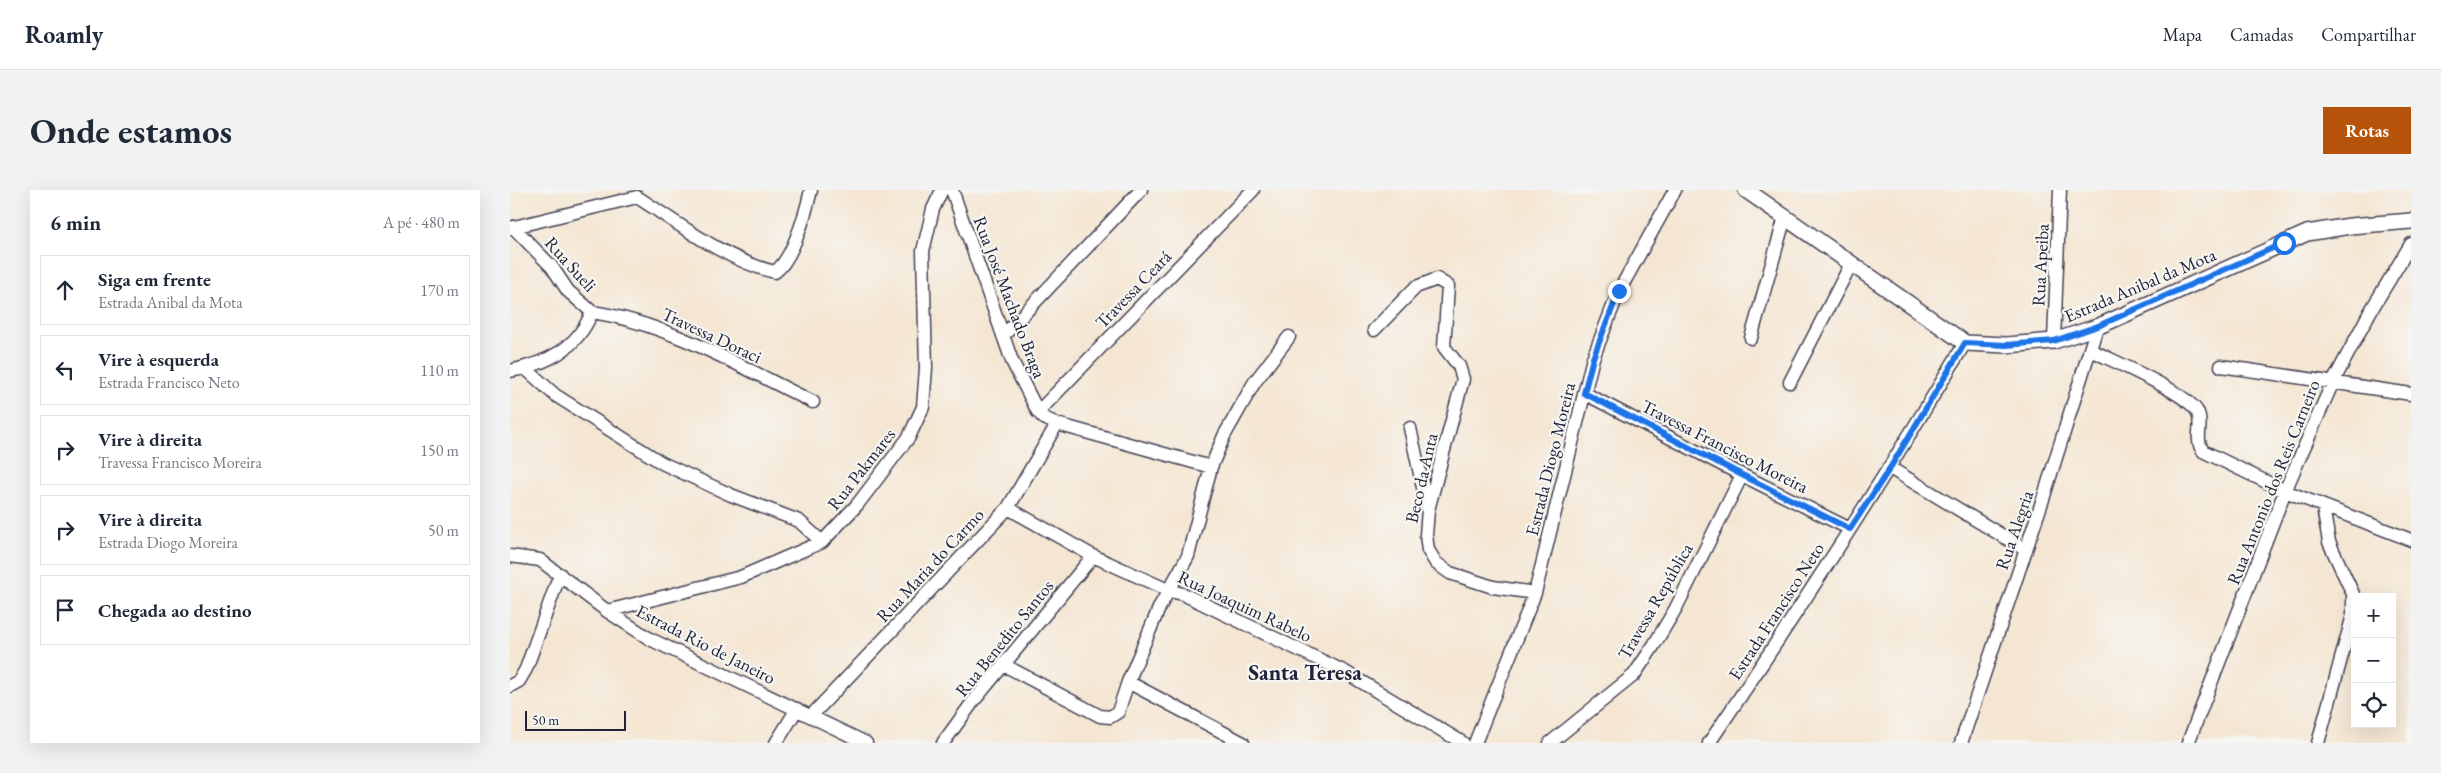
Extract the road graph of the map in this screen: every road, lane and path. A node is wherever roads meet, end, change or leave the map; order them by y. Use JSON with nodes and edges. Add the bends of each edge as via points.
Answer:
{"nodes":[{"id":1,"x":811,"y":190,"type":"edge"},
{"id":2,"x":942,"y":190,"type":"edge"},
{"id":3,"x":952,"y":190,"type":"edge"},
{"id":4,"x":1140,"y":190,"type":"edge"},
{"id":5,"x":1253,"y":190,"type":"edge"},
{"id":6,"x":1675,"y":190,"type":"edge"},
{"id":7,"x":1746,"y":190,"type":"edge"},
{"id":8,"x":2060,"y":190,"type":"edge"},
{"id":9,"x":642,"y":194,"type":"edge"},
{"id":10,"x":1785,"y":218,"type":"junction"},
{"id":11,"x":2411,"y":221,"type":"edge"},
{"id":12,"x":511,"y":227,"type":"edge"},
{"id":13,"x":2411,"y":244,"type":"edge"},
{"id":14,"x":1851,"y":264,"type":"junction"},
{"id":15,"x":592,"y":312,"type":"junction"},
{"id":16,"x":2098,"y":326,"type":"junction"},
{"id":17,"x":1374,"y":330,"type":"dead end"},
{"id":18,"x":1004,"y":336,"type":"junction"},
{"id":19,"x":1289,"y":337,"type":"dead end"},
{"id":20,"x":1751,"y":338,"type":"dead end"},
{"id":21,"x":2054,"y":341,"type":"junction"},
{"id":22,"x":1965,"y":343,"type":"junction"},
{"id":23,"x":2091,"y":350,"type":"junction"},
{"id":24,"x":2221,"y":366,"type":"dead end"},
{"id":25,"x":525,"y":368,"type":"junction"},
{"id":26,"x":510,"y":371,"type":"edge"},
{"id":27,"x":1790,"y":382,"type":"dead end"},
{"id":28,"x":2332,"y":384,"type":"junction"},
{"id":29,"x":1584,"y":393,"type":"junction"},
{"id":30,"x":2411,"y":394,"type":"edge"},
{"id":31,"x":812,"y":402,"type":"dead end"},
{"id":32,"x":1038,"y":412,"type":"junction"},
{"id":33,"x":1057,"y":424,"type":"junction"},
{"id":34,"x":1410,"y":428,"type":"dead end"},
{"id":35,"x":1211,"y":467,"type":"junction"},
{"id":36,"x":1890,"y":468,"type":"junction"},
{"id":37,"x":1742,"y":475,"type":"junction"},
{"id":38,"x":2285,"y":491,"type":"junction"},
{"id":39,"x":2323,"y":507,"type":"junction"},
{"id":40,"x":1008,"y":508,"type":"junction"},
{"id":41,"x":1428,"y":510,"type":"junction"},
{"id":42,"x":1850,"y":529,"type":"junction"},
{"id":43,"x":2411,"y":540,"type":"edge"},
{"id":44,"x":822,"y":542,"type":"junction"},
{"id":45,"x":2026,"y":550,"type":"junction"},
{"id":46,"x":510,"y":556,"type":"edge"},
{"id":47,"x":1093,"y":556,"type":"junction"},
{"id":48,"x":560,"y":574,"type":"junction"},
{"id":49,"x":1170,"y":591,"type":"junction"},
{"id":50,"x":1535,"y":593,"type":"junction"},
{"id":51,"x":607,"y":611,"type":"junction"},
{"id":52,"x":1004,"y":665,"type":"junction"},
{"id":53,"x":1128,"y":682,"type":"junction"},
{"id":54,"x":510,"y":686,"type":"edge"},
{"id":55,"x":797,"y":709,"type":"junction"},
{"id":56,"x":811,"y":716,"type":"junction"},
{"id":57,"x":776,"y":743,"type":"edge"},
{"id":58,"x":866,"y":743,"type":"edge"},
{"id":59,"x":943,"y":743,"type":"edge"},
{"id":60,"x":1243,"y":743,"type":"edge"},
{"id":61,"x":1463,"y":743,"type":"edge"},
{"id":62,"x":1475,"y":743,"type":"edge"},
{"id":63,"x":1550,"y":743,"type":"edge"},
{"id":64,"x":1709,"y":743,"type":"edge"},
{"id":65,"x":1961,"y":743,"type":"edge"},
{"id":66,"x":2188,"y":743,"type":"edge"},
{"id":67,"x":2318,"y":743,"type":"edge"}],
"edges":[{"from":1,"to":9,"type":"street","via":[[791,247],[782,267],[775,272],[726,252]]},
{"from":2,"to":44,"type":"street","name":"Rua Pakmares","via":[[923,251],[926,368],[923,407],[909,438],[858,506]]},
{"from":3,"to":18,"type":"street","name":"Rua José Machado Braga"},
{"from":4,"to":18,"type":"street"},
{"from":5,"to":32,"type":"street","name":"Travessa Ceará"},
{"from":6,"to":29,"type":"street","name":"Estrada Diogo Moreira","via":[[1619,291],[1593,358]]},
{"from":7,"to":10,"type":"street"},
{"from":8,"to":21,"type":"street","name":"Rua Apeiba"},
{"from":9,"to":12,"type":"street"},
{"from":10,"to":14,"type":"street"},
{"from":10,"to":20,"type":"street"},
{"from":11,"to":16,"type":"street","name":"Estrada Anibal da Mota","via":[[2307,233]]},
{"from":12,"to":15,"type":"street","name":"Rua Sueli","via":[[552,267],[568,291]]},
{"from":13,"to":28,"type":"street","name":"Rua Antonio dos Reis Carneiro"},
{"from":14,"to":22,"type":"street"},
{"from":14,"to":27,"type":"street"},
{"from":15,"to":25,"type":"street","name":"Rua Sueli","via":[[579,338],[548,359]]},
{"from":15,"to":31,"type":"street","name":"Travessa Doraci","via":[[616,315],[667,332]]},
{"from":16,"to":21,"type":"street","name":"Estrada Anibal da Mota"},
{"from":16,"to":23,"type":"street","name":"Rua Alegria"},
{"from":17,"to":41,"type":"street","name":"Beco da Anta","via":[[1416,287],[1437,279],[1448,286],[1444,346],[1459,366],[1463,379]]},
{"from":18,"to":32,"type":"street","name":"Rua José Machado Braga","via":[[1012,361]]},
{"from":19,"to":35,"type":"street","via":[[1254,383],[1224,436]]},
{"from":21,"to":22,"type":"street","name":"Estrada Anibal da Mota","via":[[2006,345]]},
{"from":22,"to":36,"type":"street","name":"Estrada Francisco Neto"},
{"from":23,"to":38,"type":"street","via":[[2159,384],[2193,406],[2198,413],[2198,439],[2203,451]]},
{"from":23,"to":45,"type":"street","name":"Rua Alegria"},
{"from":24,"to":28,"type":"street"},
{"from":25,"to":26,"type":"street","name":"Rua Sueli"},
{"from":25,"to":44,"type":"street","via":[[555,395],[662,463],[699,482],[799,521]]},
{"from":28,"to":30,"type":"street"},
{"from":28,"to":38,"type":"street","name":"Rua Antonio dos Reis Carneiro"},
{"from":29,"to":37,"type":"street","name":"Travessa Francisco Moreira"},
{"from":29,"to":50,"type":"street","name":"Estrada Diogo Moreira"},
{"from":32,"to":33,"type":"street"},
{"from":33,"to":35,"type":"street"},
{"from":33,"to":40,"type":"street","name":"Rua Maria do Carmo"},
{"from":34,"to":41,"type":"street"},
{"from":35,"to":49,"type":"street","via":[[1188,556]]},
{"from":36,"to":42,"type":"street","name":"Estrada Francisco Neto"},
{"from":36,"to":45,"type":"street"},
{"from":37,"to":42,"type":"street","name":"Travessa Francisco Moreira"},
{"from":37,"to":63,"type":"street","name":"Travessa República","via":[[1676,608],[1634,675]]},
{"from":38,"to":39,"type":"street"},
{"from":38,"to":66,"type":"street","name":"Rua Antonio dos Reis Carneiro"},
{"from":39,"to":43,"type":"street"},
{"from":39,"to":67,"type":"street","via":[[2329,542],[2353,594],[2353,615]]},
{"from":40,"to":47,"type":"street","name":"Rua Joaquim Rabelo"},
{"from":40,"to":56,"type":"street","name":"Rua Maria do Carmo"},
{"from":41,"to":50,"type":"street","name":"Beco da Anta","via":[[1428,550],[1436,563],[1450,573],[1493,587]]},
{"from":42,"to":64,"type":"street","name":"Estrada Francisco Neto"},
{"from":44,"to":51,"type":"street","name":"Rua Pakmares","via":[[741,577]]},
{"from":45,"to":65,"type":"street","name":"Rua Alegria"},
{"from":46,"to":48,"type":"street","name":"Estrada Rio de Janeiro","via":[[540,560]]},
{"from":47,"to":49,"type":"street","name":"Rua Joaquim Rabelo"},
{"from":47,"to":52,"type":"street","name":"Rua Benedito Santos"},
{"from":48,"to":51,"type":"street","name":"Estrada Rio de Janeiro"},
{"from":48,"to":54,"type":"street","via":[[526,669],[519,681]]},
{"from":49,"to":53,"type":"street","via":[[1160,606]]},
{"from":49,"to":61,"type":"street","name":"Rua Joaquim Rabelo","via":[[1183,594],[1345,672]]},
{"from":50,"to":62,"type":"street","name":"Estrada Diogo Moreira"},
{"from":51,"to":55,"type":"street","name":"Estrada Rio de Janeiro","via":[[650,639]]},
{"from":52,"to":53,"type":"street","via":[[1100,716],[1110,717],[1118,712]]},
{"from":52,"to":59,"type":"street","name":"Rua Benedito Santos"},
{"from":53,"to":60,"type":"street"},
{"from":55,"to":56,"type":"street","name":"Estrada Rio de Janeiro"},
{"from":55,"to":57,"type":"street"},
{"from":56,"to":58,"type":"street","name":"Estrada Rio de Janeiro"}]}
